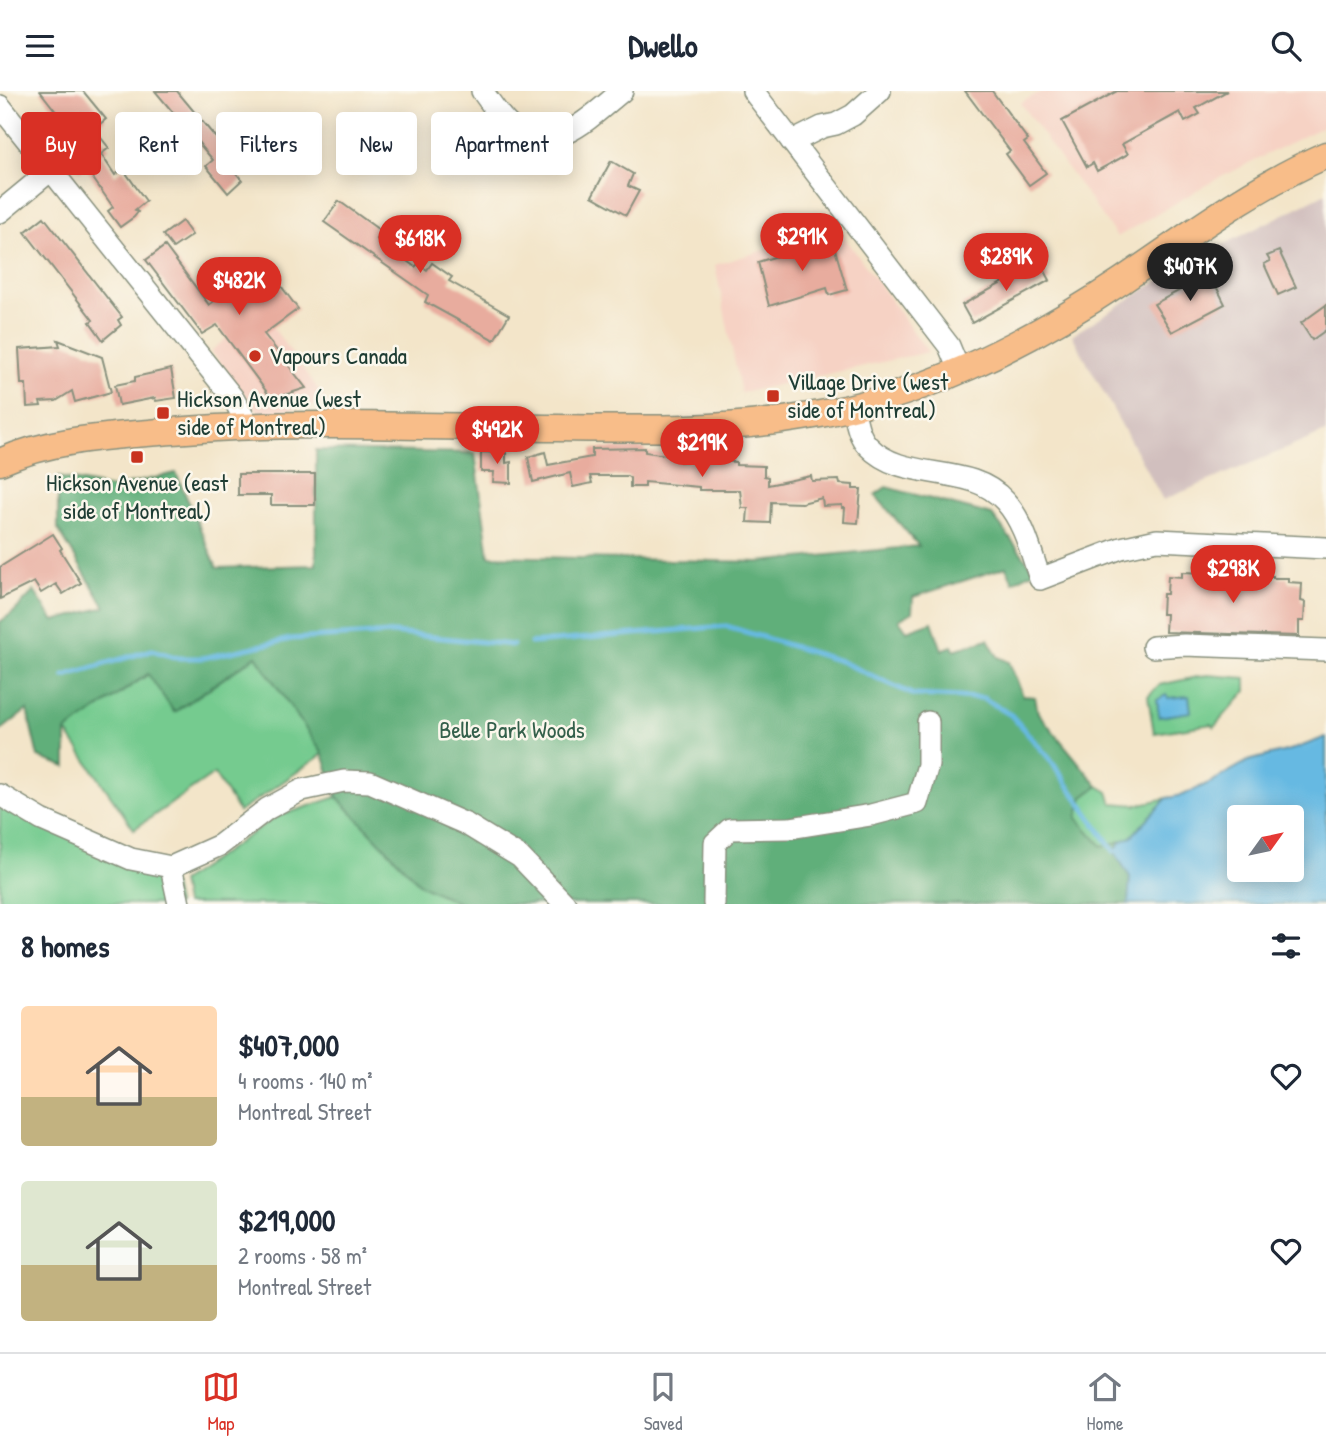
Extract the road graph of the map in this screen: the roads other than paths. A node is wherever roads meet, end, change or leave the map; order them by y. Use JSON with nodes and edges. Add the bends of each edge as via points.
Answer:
{"nodes":[{"id":1,"x":482,"y":91,"type":"edge"},
{"id":2,"x":622,"y":91,"type":"edge"},
{"id":3,"x":753,"y":91,"type":"edge"},
{"id":4,"x":880,"y":91,"type":"edge"},
{"id":5,"x":0,"y":106,"type":"edge"},
{"id":6,"x":21,"y":132,"type":"edge"},
{"id":7,"x":792,"y":142,"type":"junction"},
{"id":8,"x":1326,"y":155,"type":"edge"},
{"id":9,"x":45,"y":175,"type":"edge"},
{"id":10,"x":55,"y":175,"type":"edge"},
{"id":11,"x":0,"y":212,"type":"edge"},
{"id":12,"x":960,"y":370,"type":"junction"},
{"id":13,"x":853,"y":406,"type":"junction"},
{"id":14,"x":248,"y":425,"type":"junction"},
{"id":15,"x":0,"y":462,"type":"edge"},
{"id":16,"x":1326,"y":548,"type":"edge"},
{"id":17,"x":1153,"y":647,"type":"dead end"},
{"id":18,"x":1326,"y":650,"type":"edge"},
{"id":19,"x":928,"y":722,"type":"dead end"},
{"id":20,"x":0,"y":796,"type":"edge"},
{"id":21,"x":171,"y":867,"type":"junction"},
{"id":22,"x":179,"y":904,"type":"edge"},
{"id":23,"x":565,"y":904,"type":"edge"},
{"id":24,"x":714,"y":904,"type":"edge"}],
"edges":[{"from":1,"to":2,"type":"street","via":[[517,131],[536,138],[570,132]]},
{"from":3,"to":7,"type":"street"},
{"from":4,"to":7,"type":"street","via":[[844,120]]},
{"from":5,"to":6,"type":"street"},
{"from":7,"to":12,"type":"street","via":[[949,346]]},
{"from":8,"to":12,"type":"main road","via":[[1243,200],[1035,335]]},
{"from":9,"to":11,"type":"street"},
{"from":10,"to":14,"type":"street","via":[[233,398]]},
{"from":12,"to":13,"type":"main road"},
{"from":13,"to":14,"type":"main road","via":[[751,425],[693,428]]},
{"from":13,"to":16,"type":"street","via":[[862,438],[883,458],[971,479],[1004,500],[1024,532],[1040,579],[1121,548],[1157,540]]},
{"from":14,"to":15,"type":"main road","via":[[79,439]]},
{"from":17,"to":18,"type":"street"},
{"from":19,"to":24,"type":"street","via":[[928,765],[917,803],[790,828],[730,829],[715,843]]},
{"from":20,"to":21,"type":"street","via":[[131,859]]},
{"from":21,"to":22,"type":"street"},
{"from":21,"to":23,"type":"street","via":[[220,845],[267,809],[302,790],[344,781],[370,782],[466,824],[520,857]]}]}
